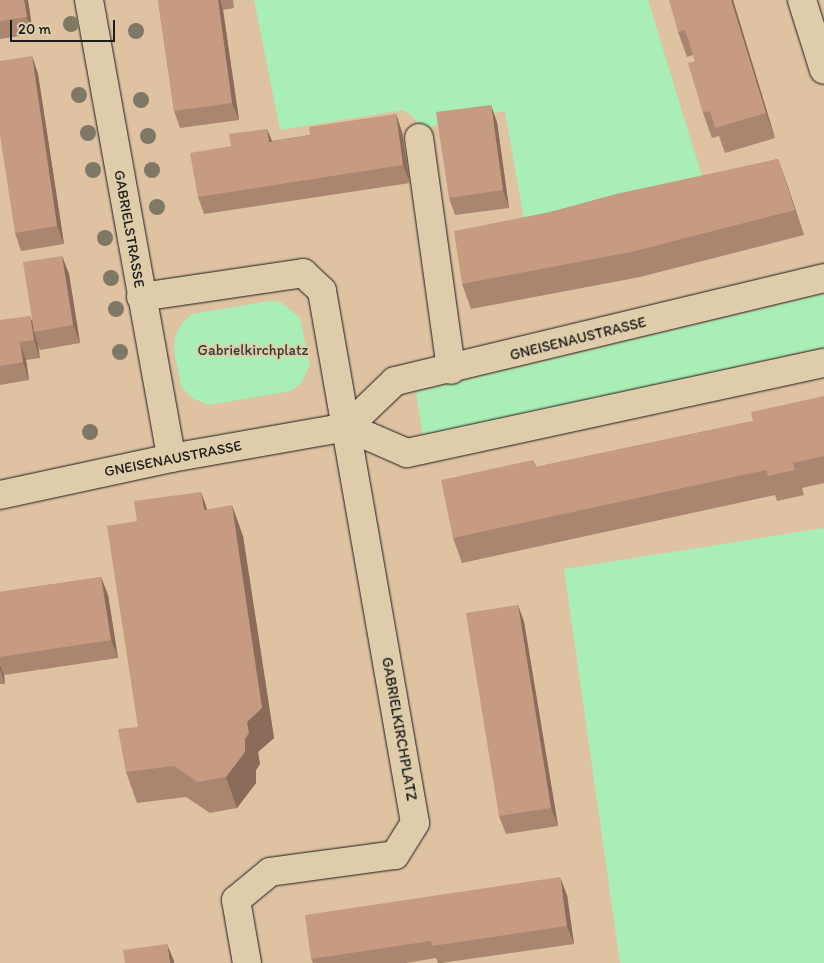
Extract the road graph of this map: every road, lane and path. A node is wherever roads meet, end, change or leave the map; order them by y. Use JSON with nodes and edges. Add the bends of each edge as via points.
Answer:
{"nodes":[{"id":1,"x":89,"y":0,"type":"edge"},
{"id":2,"x":802,"y":0,"type":"edge"},
{"id":3,"x":824,"y":70,"type":"edge"},
{"id":4,"x":419,"y":138,"type":"dead end"},
{"id":5,"x":824,"y":278,"type":"edge"},
{"id":6,"x":141,"y":297,"type":"junction"},
{"id":7,"x":824,"y":363,"type":"edge"},
{"id":8,"x":451,"y":370,"type":"junction"},
{"id":9,"x":347,"y":427,"type":"junction"},
{"id":10,"x":171,"y":458,"type":"junction"},
{"id":11,"x":0,"y":496,"type":"edge"},
{"id":12,"x":247,"y":963,"type":"edge"}],
"edges":[{"from":1,"to":6,"type":"street","name":"GABRIELSTRASSE"},
{"from":2,"to":3,"type":"street"},
{"from":4,"to":8,"type":"street"},
{"from":5,"to":8,"type":"street","name":"GNEISENAUSTRASSE"},
{"from":6,"to":9,"type":"street","name":"GABRIELKIRCHPLATZ","via":[[303,273],[322,292]]},
{"from":6,"to":10,"type":"street","name":"GABRIELSTRASSE"},
{"from":7,"to":9,"type":"street","via":[[407,454]]},
{"from":8,"to":9,"type":"street","name":"GNEISENAUSTRASSE","via":[[395,381]]},
{"from":9,"to":10,"type":"street","name":"GNEISENAUSTRASSE"},
{"from":9,"to":12,"type":"street","name":"GABRIELKIRCHPLATZ","via":[[415,823],[395,855],[270,872],[236,900]]},
{"from":10,"to":11,"type":"street","name":"GNEISENAUSTRASSE"}]}
